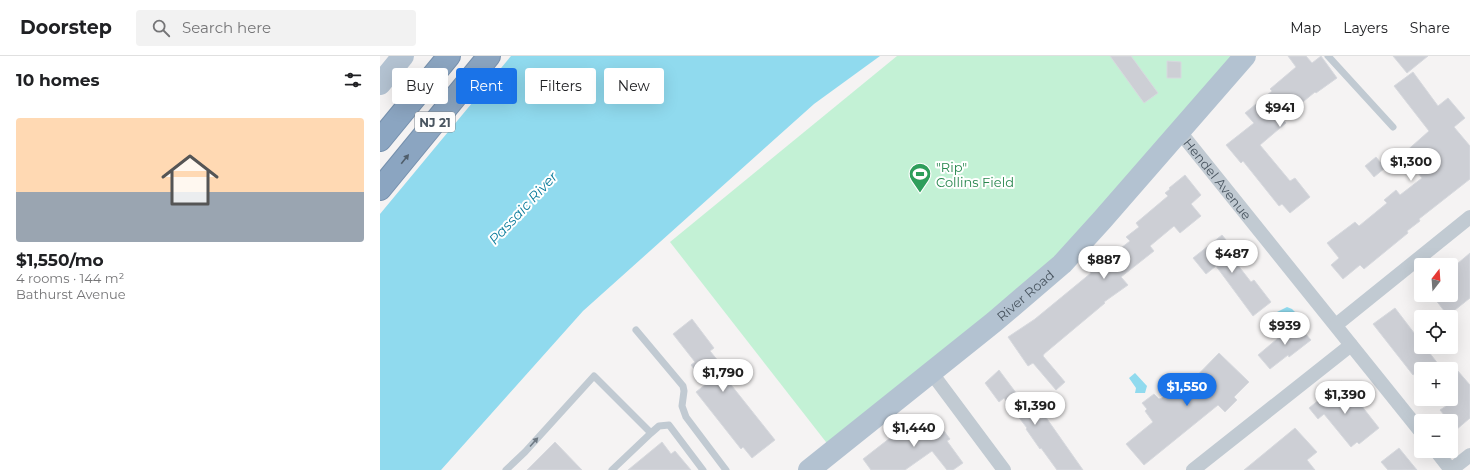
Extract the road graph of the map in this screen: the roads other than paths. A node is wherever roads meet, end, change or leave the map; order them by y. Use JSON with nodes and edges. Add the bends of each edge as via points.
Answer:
{"nodes":[{"id":1,"x":403,"y":56,"type":"edge"},
{"id":2,"x":449,"y":56,"type":"edge"},
{"id":3,"x":489,"y":56,"type":"edge"},
{"id":4,"x":1245,"y":56,"type":"edge"},
{"id":5,"x":1328,"y":56,"type":"edge"},
{"id":6,"x":380,"y":84,"type":"edge"},
{"id":7,"x":1393,"y":127,"type":"dead end"},
{"id":8,"x":1180,"y":132,"type":"junction"},
{"id":9,"x":380,"y":140,"type":"edge"},
{"id":10,"x":380,"y":189,"type":"edge"},
{"id":11,"x":1470,"y":218,"type":"edge"},
{"id":12,"x":1336,"y":325,"type":"junction"},
{"id":13,"x":636,"y":330,"type":"dead end"},
{"id":14,"x":1351,"y":345,"type":"junction"},
{"id":15,"x":931,"y":372,"type":"junction"},
{"id":16,"x":1414,"y":423,"type":"edge"},
{"id":17,"x":651,"y":432,"type":"junction"},
{"id":18,"x":1470,"y":455,"type":"edge"},
{"id":19,"x":1442,"y":458,"type":"edge"},
{"id":20,"x":506,"y":470,"type":"edge"},
{"id":21,"x":612,"y":470,"type":"edge"},
{"id":22,"x":703,"y":470,"type":"edge"},
{"id":23,"x":726,"y":470,"type":"edge"},
{"id":24,"x":809,"y":470,"type":"edge"},
{"id":25,"x":1004,"y":470,"type":"edge"},
{"id":26,"x":1193,"y":470,"type":"edge"},
{"id":27,"x":1451,"y":470,"type":"edge"}],
"edges":[{"from":1,"to":6,"type":"main road"},
{"from":2,"to":9,"type":"highway","number":"NJ 21"},
{"from":10,"to":3,"type":"highway","number":"NJ 21","one_way":true},
{"from":4,"to":8,"type":"main road","name":"River Road"},
{"from":5,"to":7,"type":"lane"},
{"from":8,"to":12,"type":"street","name":"Hendel Avenue"},
{"from":8,"to":15,"type":"main road","name":"River Road","via":[[1062,264]]},
{"from":11,"to":12,"type":"street"},
{"from":12,"to":14,"type":"street","name":"Hendel Avenue"},
{"from":13,"to":23,"type":"lane","via":[[683,386],[682,406],[686,417]]},
{"from":14,"to":16,"type":"street","name":"Hendel Avenue"},
{"from":14,"to":26,"type":"street"},
{"from":15,"to":24,"type":"main road","name":"River Road"},
{"from":15,"to":25,"type":"street"},
{"from":20,"to":17,"type":"lane","one_way":true,"via":[[594,376]]},
{"from":17,"to":21,"type":"lane"},
{"from":17,"to":22,"type":"lane","via":[[659,426],[669,425]]},
{"from":18,"to":27,"type":"street"},
{"from":19,"to":27,"type":"street"}]}
